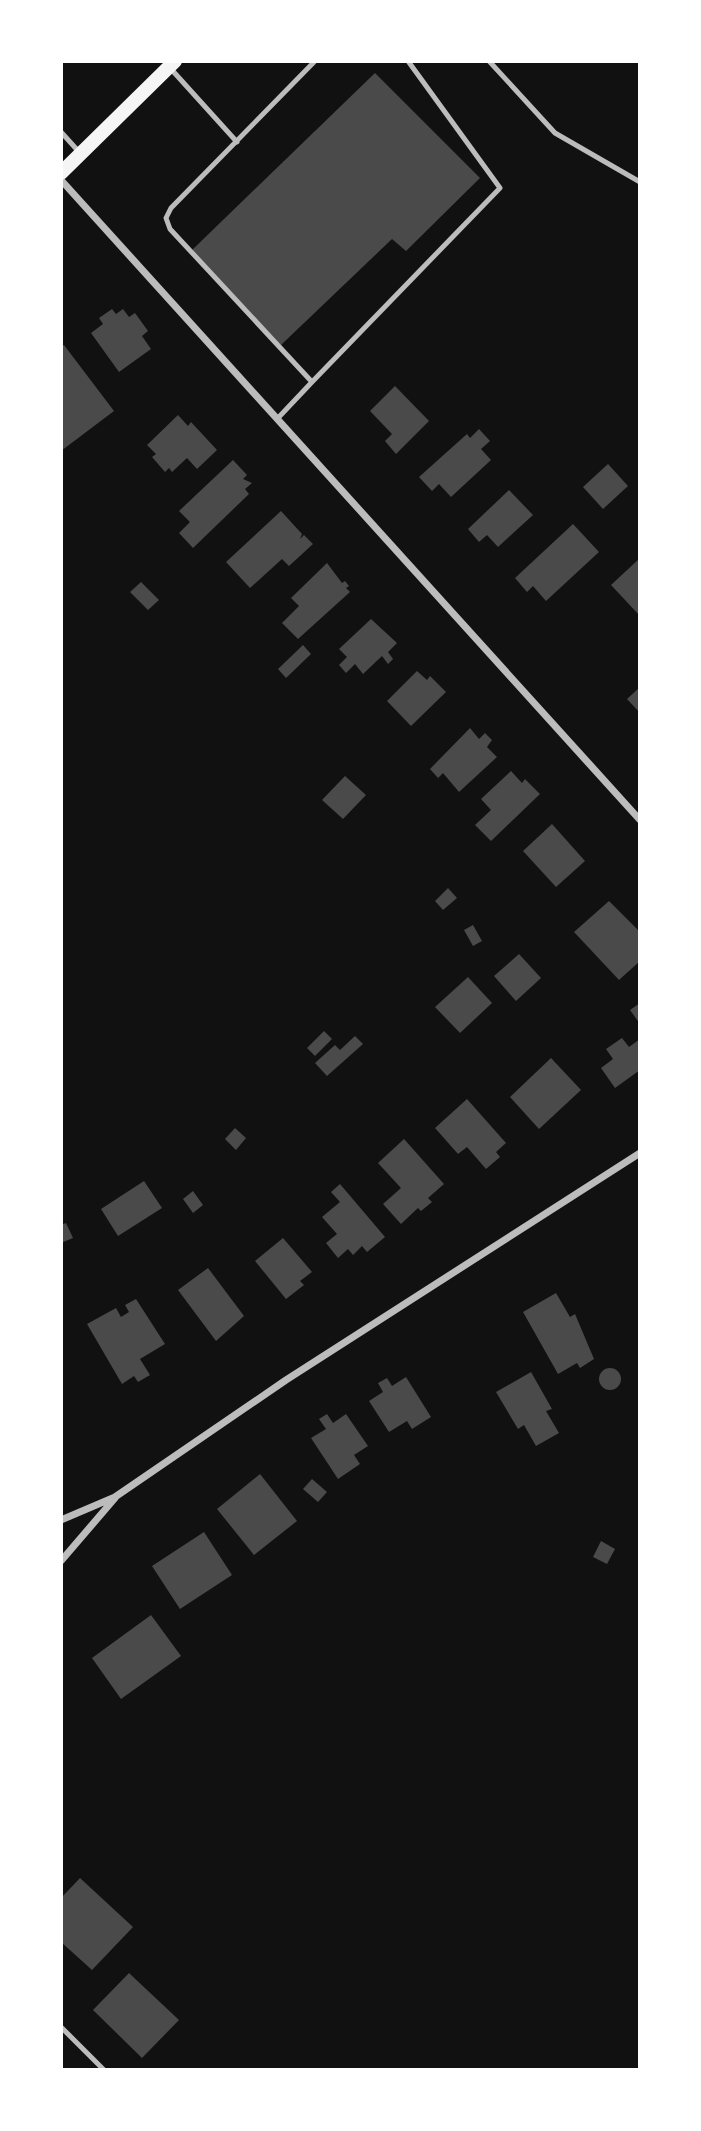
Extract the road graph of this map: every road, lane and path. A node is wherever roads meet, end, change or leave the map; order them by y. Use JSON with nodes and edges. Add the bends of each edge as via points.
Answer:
{"nodes":[{"id":1,"x":315,"y":61,"type":"edge"},
{"id":2,"x":408,"y":61,"type":"edge"},
{"id":3,"x":489,"y":61,"type":"edge"},
{"id":4,"x":173,"y":64,"type":"edge"},
{"id":5,"x":61,"y":132,"type":"edge"},
{"id":6,"x":237,"y":142,"type":"junction"},
{"id":7,"x":81,"y":155,"type":"junction"},
{"id":8,"x":61,"y":173,"type":"edge"},
{"id":9,"x":61,"y":180,"type":"edge"},
{"id":10,"x":640,"y":182,"type":"edge"},
{"id":11,"x":312,"y":382,"type":"junction"},
{"id":12,"x":278,"y":418,"type":"junction"},
{"id":13,"x":640,"y":820,"type":"edge"},
{"id":14,"x":640,"y":1153,"type":"edge"},
{"id":15,"x":115,"y":1497,"type":"junction"},
{"id":16,"x":61,"y":1520,"type":"edge"},
{"id":17,"x":61,"y":1561,"type":"edge"},
{"id":18,"x":61,"y":2027,"type":"edge"},
{"id":19,"x":104,"y":2070,"type":"edge"}],
"edges":[{"from":1,"to":6,"type":"lane"},
{"from":2,"to":11,"type":"lane","via":[[500,188]]},
{"from":3,"to":10,"type":"lane","via":[[555,133]]},
{"from":4,"to":6,"type":"lane"},
{"from":4,"to":7,"type":"main road"},
{"from":5,"to":7,"type":"lane"},
{"from":6,"to":11,"type":"lane","via":[[166,218],[170,229]]},
{"from":7,"to":8,"type":"main road"},
{"from":9,"to":12,"type":"street"},
{"from":11,"to":12,"type":"lane"},
{"from":12,"to":13,"type":"street"},
{"from":14,"to":15,"type":"street","via":[[286,1380]]},
{"from":15,"to":16,"type":"street"},
{"from":15,"to":17,"type":"street"},
{"from":18,"to":19,"type":"lane"}]}
